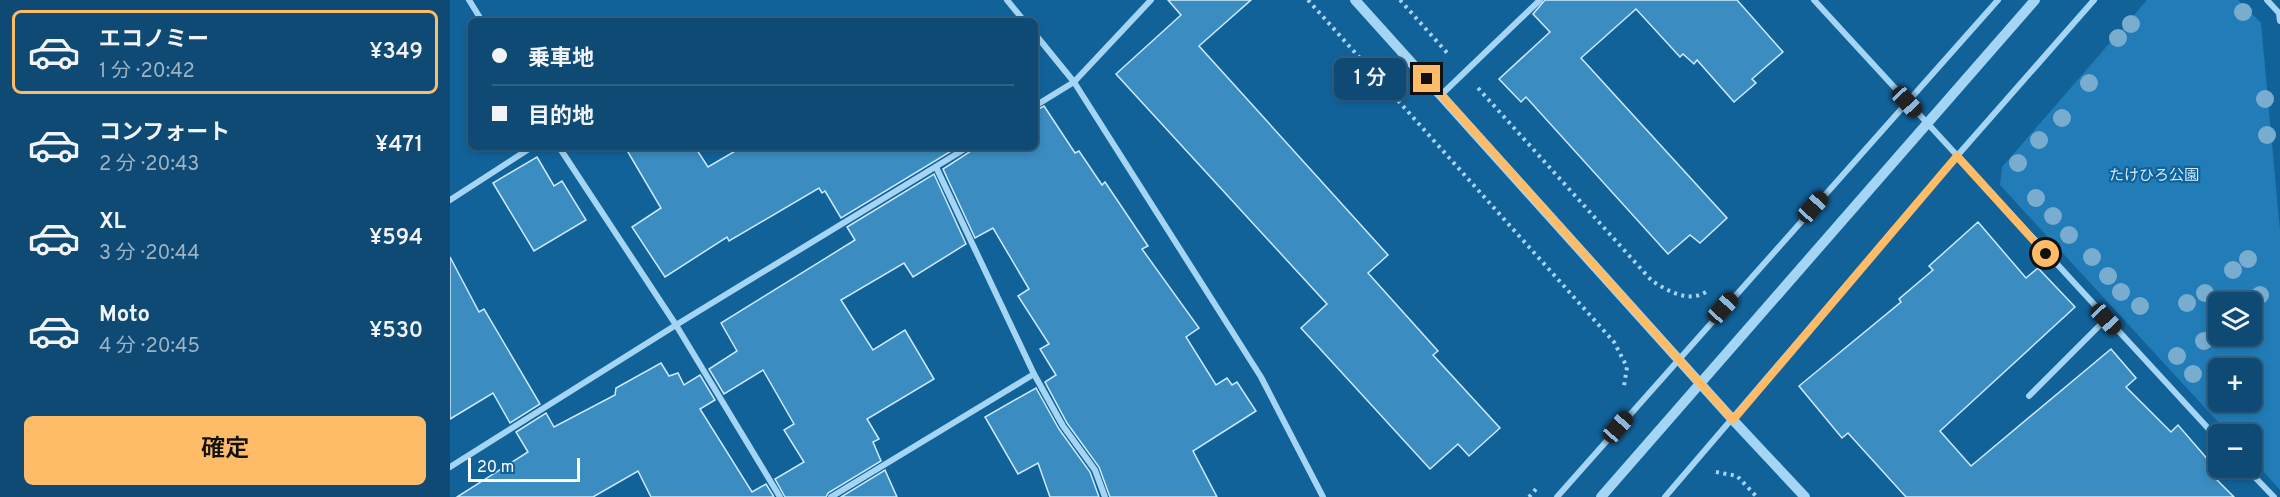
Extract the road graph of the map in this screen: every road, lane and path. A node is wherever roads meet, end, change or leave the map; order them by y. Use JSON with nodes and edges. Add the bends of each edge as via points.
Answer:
{"nodes":[{"id":1,"x":469,"y":0,"type":"edge"},
{"id":2,"x":1007,"y":0,"type":"edge"},
{"id":3,"x":1151,"y":0,"type":"edge"},
{"id":4,"x":1308,"y":0,"type":"edge"},
{"id":5,"x":1355,"y":0,"type":"edge"},
{"id":6,"x":1400,"y":0,"type":"edge"},
{"id":7,"x":1540,"y":0,"type":"edge"},
{"id":8,"x":1814,"y":0,"type":"edge"},
{"id":9,"x":1998,"y":0,"type":"edge"},
{"id":10,"x":2035,"y":0,"type":"edge"},
{"id":11,"x":2094,"y":0,"type":"edge"},
{"id":12,"x":2267,"y":0,"type":"edge"},
{"id":13,"x":480,"y":18,"type":"edge"},
{"id":14,"x":1022,"y":18,"type":"edge"},
{"id":15,"x":2280,"y":21,"type":"edge"},
{"id":16,"x":1038,"y":38,"type":"edge"},
{"id":17,"x":1466,"y":73,"type":"junction"},
{"id":18,"x":1074,"y":81,"type":"junction"},
{"id":19,"x":1441,"y":95,"type":"junction"},
{"id":20,"x":1907,"y":102,"type":"junction"},
{"id":21,"x":1038,"y":104,"type":"edge"},
{"id":22,"x":527,"y":150,"type":"edge"},
{"id":23,"x":562,"y":150,"type":"edge"},
{"id":24,"x":963,"y":150,"type":"edge"},
{"id":25,"x":1957,"y":156,"type":"junction"},
{"id":26,"x":936,"y":167,"type":"junction"},
{"id":27,"x":450,"y":200,"type":"edge"},
{"id":28,"x":1712,"y":289,"type":"dead end"},
{"id":29,"x":2106,"y":319,"type":"junction"},
{"id":30,"x":676,"y":325,"type":"junction"},
{"id":31,"x":1679,"y":357,"type":"junction"},
{"id":32,"x":1034,"y":374,"type":"junction"},
{"id":33,"x":1623,"y":391,"type":"dead end"},
{"id":34,"x":2029,"y":396,"type":"dead end"},
{"id":35,"x":1733,"y":420,"type":"junction"},
{"id":36,"x":2208,"y":428,"type":"edge"},
{"id":37,"x":450,"y":467,"type":"edge"},
{"id":38,"x":1710,"y":475,"type":"dead end"},
{"id":39,"x":2256,"y":478,"type":"edge"},
{"id":40,"x":1536,"y":488,"type":"dead end"},
{"id":41,"x":780,"y":497,"type":"edge"},
{"id":42,"x":831,"y":497,"type":"edge"},
{"id":43,"x":1105,"y":497,"type":"edge"},
{"id":44,"x":1323,"y":497,"type":"edge"},
{"id":45,"x":1528,"y":497,"type":"edge"},
{"id":46,"x":1557,"y":497,"type":"edge"},
{"id":47,"x":1600,"y":497,"type":"edge"},
{"id":48,"x":1665,"y":497,"type":"edge"},
{"id":49,"x":1757,"y":497,"type":"edge"},
{"id":50,"x":1805,"y":497,"type":"edge"},
{"id":51,"x":2274,"y":497,"type":"edge"}],
"edges":[{"from":1,"to":13,"type":"street"},
{"from":2,"to":14,"type":"street"},
{"from":3,"to":18,"type":"street"},
{"from":4,"to":33,"type":"path","via":[[1614,342],[1627,367]]},
{"from":5,"to":19,"type":"street"},
{"from":6,"to":17,"type":"path"},
{"from":7,"to":17,"type":"street"},
{"from":8,"to":20,"type":"street"},
{"from":9,"to":20,"type":"street"},
{"from":10,"to":47,"type":"street","bridge":true},
{"from":11,"to":25,"type":"street"},
{"from":12,"to":15,"type":"street","via":[[2279,13]]},
{"from":16,"to":18,"type":"street"},
{"from":17,"to":19,"type":"street"},
{"from":17,"to":28,"type":"path","via":[[1652,281],[1677,295],[1697,298]]},
{"from":18,"to":21,"type":"street"},
{"from":18,"to":44,"type":"street","via":[[1262,377]]},
{"from":19,"to":31,"type":"street"},
{"from":20,"to":25,"type":"street"},
{"from":20,"to":31,"type":"street"},
{"from":22,"to":27,"type":"street"},
{"from":23,"to":30,"type":"street"},
{"from":24,"to":26,"type":"street"},
{"from":25,"to":29,"type":"street"},
{"from":25,"to":35,"type":"street"},
{"from":26,"to":30,"type":"street"},
{"from":26,"to":32,"type":"street"},
{"from":29,"to":34,"type":"street"},
{"from":29,"to":36,"type":"street"},
{"from":30,"to":37,"type":"street"},
{"from":30,"to":41,"type":"street"},
{"from":31,"to":35,"type":"street"},
{"from":31,"to":46,"type":"street"},
{"from":32,"to":42,"type":"street"},
{"from":32,"to":43,"type":"street","via":[[1063,426],[1095,470]]},
{"from":35,"to":48,"type":"street"},
{"from":35,"to":50,"type":"street"},
{"from":38,"to":49,"type":"path","via":[[1716,472],[1737,476]]},
{"from":39,"to":51,"type":"street"},
{"from":40,"to":45,"type":"path"}]}
